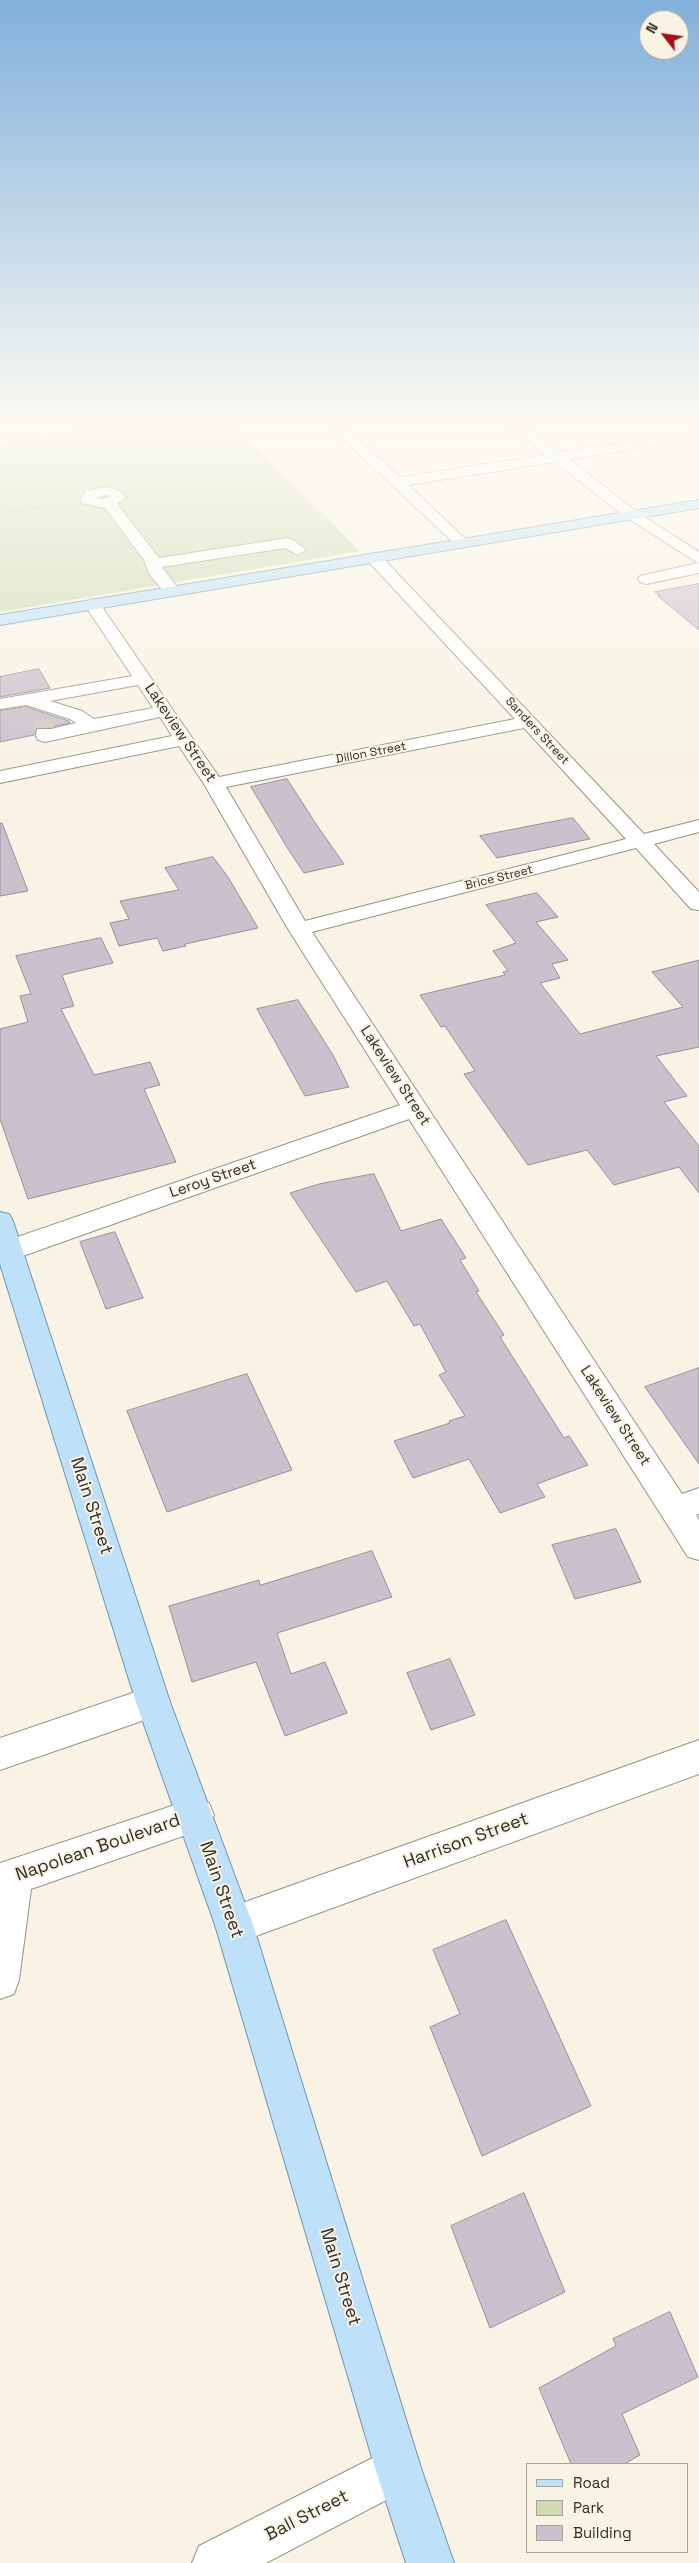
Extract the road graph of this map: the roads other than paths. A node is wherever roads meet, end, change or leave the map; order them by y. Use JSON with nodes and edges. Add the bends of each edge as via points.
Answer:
{"nodes":[{"id":1,"x":138,"y":543,"type":"edge"},
{"id":2,"x":462,"y":543,"type":"edge"},
{"id":3,"x":674,"y":543,"type":"edge"},
{"id":4,"x":298,"y":550,"type":"dead end"},
{"id":5,"x":374,"y":558,"type":"junction"},
{"id":6,"x":699,"y":559,"type":"edge"},
{"id":7,"x":153,"y":564,"type":"junction"},
{"id":8,"x":699,"y":568,"type":"edge"},
{"id":9,"x":646,"y":579,"type":"dead end"},
{"id":10,"x":172,"y":591,"type":"junction"},
{"id":11,"x":92,"y":604,"type":"junction"},
{"id":12,"x":0,"y":620,"type":"edge"},
{"id":13,"x":143,"y":679,"type":"junction"},
{"id":14,"x":26,"y":699,"type":"junction"},
{"id":15,"x":0,"y":704,"type":"edge"},
{"id":16,"x":45,"y":720,"type":"junction"},
{"id":17,"x":528,"y":722,"type":"junction"},
{"id":18,"x":91,"y":725,"type":"junction"},
{"id":19,"x":175,"y":726,"type":"junction"},
{"id":20,"x":0,"y":764,"type":"edge"},
{"id":21,"x":0,"y":777,"type":"edge"},
{"id":22,"x":214,"y":784,"type":"junction"},
{"id":23,"x":699,"y":826,"type":"edge"},
{"id":24,"x":640,"y":842,"type":"junction"},
{"id":25,"x":699,"y":904,"type":"edge"},
{"id":26,"x":299,"y":929,"type":"junction"},
{"id":27,"x":416,"y":1108,"type":"junction"},
{"id":28,"x":5,"y":1235,"type":"edge"},
{"id":29,"x":687,"y":1505,"type":"edge"},
{"id":30,"x":699,"y":1548,"type":"edge"},
{"id":31,"x":153,"y":1702,"type":"junction"},
{"id":32,"x":0,"y":1754,"type":"edge"},
{"id":33,"x":699,"y":1757,"type":"edge"},
{"id":34,"x":196,"y":1816,"type":"junction"},
{"id":35,"x":7,"y":1879,"type":"edge"},
{"id":36,"x":234,"y":1925,"type":"junction"},
{"id":37,"x":0,"y":1980,"type":"edge"},
{"id":38,"x":398,"y":2468,"type":"junction"},
{"id":39,"x":216,"y":2563,"type":"edge"},
{"id":40,"x":430,"y":2563,"type":"edge"}],
"edges":[{"from":1,"to":7,"type":"street"},
{"from":2,"to":5,"type":"main road"},
{"from":3,"to":6,"type":"street"},
{"from":4,"to":7,"type":"street","via":[[288,543]]},
{"from":5,"to":10,"type":"main road"},
{"from":5,"to":17,"type":"street","name":"Sanders Street"},
{"from":7,"to":10,"type":"street"},
{"from":8,"to":9,"type":"street"},
{"from":10,"to":11,"type":"main road"},
{"from":11,"to":12,"type":"main road"},
{"from":11,"to":13,"type":"street","name":"Lakeview Street"},
{"from":13,"to":14,"type":"street"},
{"from":13,"to":19,"type":"street","name":"Lakeview Street"},
{"from":14,"to":15,"type":"street"},
{"from":14,"to":16,"type":"street"},
{"from":16,"to":18,"type":"street","via":[[76,715]]},
{"from":16,"to":18,"type":"street","via":[[46,736]]},
{"from":17,"to":22,"type":"street","name":"Dillon Street"},
{"from":17,"to":24,"type":"street","name":"Sanders Street"},
{"from":18,"to":19,"type":"street"},
{"from":19,"to":20,"type":"street"},
{"from":19,"to":21,"type":"street"},
{"from":19,"to":22,"type":"street","name":"Lakeview Street"},
{"from":22,"to":26,"type":"street","name":"Lakeview Street"},
{"from":23,"to":24,"type":"street","name":"Brice Street"},
{"from":24,"to":25,"type":"street","name":"Sanders Street"},
{"from":24,"to":26,"type":"street","name":"Brice Street"},
{"from":26,"to":27,"type":"street","name":"Lakeview Street"},
{"from":27,"to":28,"type":"street","name":"Leroy Street"},
{"from":27,"to":29,"type":"street","name":"Lakeview Street"},
{"from":28,"to":31,"type":"main road","name":"Main Street"},
{"from":29,"to":30,"type":"street","name":"Lakeview Street"},
{"from":31,"to":32,"type":"street"},
{"from":31,"to":34,"type":"main road","name":"Main Street"},
{"from":33,"to":36,"type":"street","name":"Harrison Street"},
{"from":34,"to":35,"type":"street","name":"Napolean Boulevard"},
{"from":34,"to":36,"type":"main road","name":"Main Street"},
{"from":35,"to":37,"type":"street"},
{"from":36,"to":38,"type":"main road","name":"Main Street"},
{"from":38,"to":39,"type":"street","name":"Ball Street"},
{"from":38,"to":40,"type":"main road","name":"Main Street"}]}
